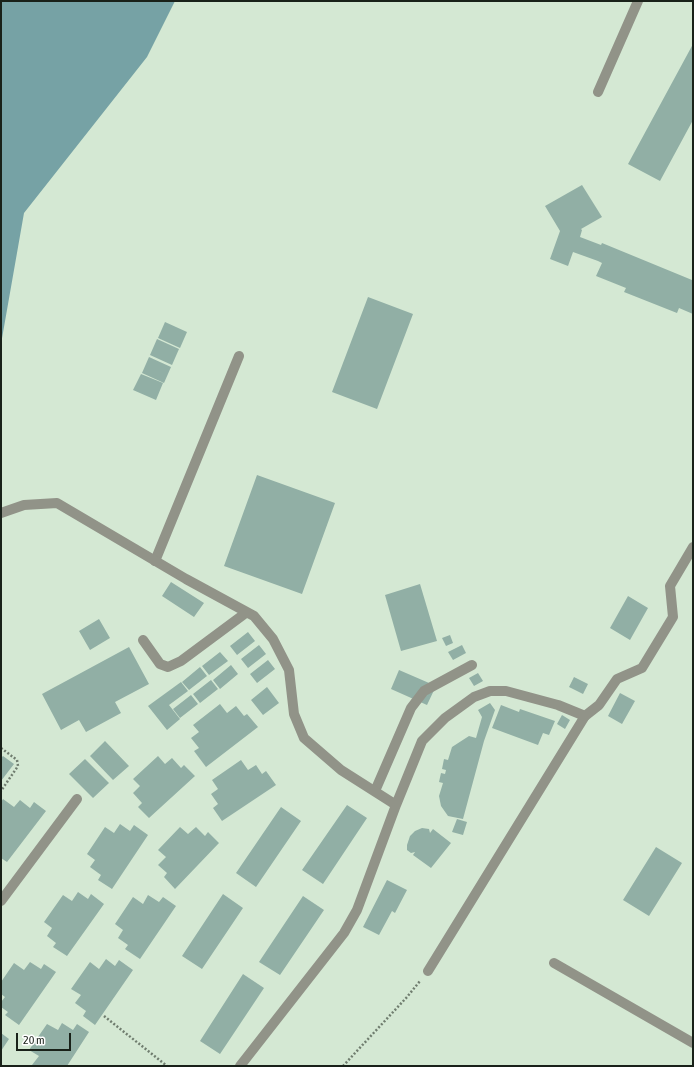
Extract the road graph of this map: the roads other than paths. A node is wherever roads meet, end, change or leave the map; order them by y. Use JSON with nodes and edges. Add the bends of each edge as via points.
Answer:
{"nodes":[{"id":1,"x":638,"y":1,"type":"edge"},
{"id":2,"x":598,"y":92,"type":"dead end"},
{"id":3,"x":239,"y":356,"type":"dead end"},
{"id":4,"x":1,"y":513,"type":"edge"},
{"id":5,"x":693,"y":547,"type":"edge"},
{"id":6,"x":155,"y":561,"type":"junction"},
{"id":7,"x":247,"y":612,"type":"junction"},
{"id":8,"x":143,"y":640,"type":"dead end"},
{"id":9,"x":472,"y":665,"type":"dead end"},
{"id":10,"x":585,"y":716,"type":"junction"},
{"id":11,"x":375,"y":791,"type":"junction"},
{"id":12,"x":77,"y":799,"type":"dead end"},
{"id":13,"x":396,"y":805,"type":"junction"},
{"id":14,"x":1,"y":901,"type":"edge"},
{"id":15,"x":554,"y":963,"type":"dead end"},
{"id":16,"x":428,"y":971,"type":"road end"},
{"id":17,"x":693,"y":1043,"type":"edge"},
{"id":18,"x":240,"y":1066,"type":"edge"}],
"edges":[{"from":1,"to":2,"type":"street"},
{"from":3,"to":6,"type":"street"},
{"from":4,"to":6,"type":"street","via":[[24,505],[57,503]]},
{"from":5,"to":10,"type":"street","via":[[670,586],[673,617],[642,668],[617,679],[599,705]]},
{"from":6,"to":7,"type":"street"},
{"from":7,"to":8,"type":"street","via":[[181,661],[168,667],[160,664]]},
{"from":7,"to":11,"type":"street","via":[[254,616],[273,638],[289,670],[294,714],[304,738],[341,770]]},
{"from":9,"to":11,"type":"street","via":[[424,691],[411,708]]},
{"from":10,"to":13,"type":"street","via":[[558,705],[506,691],[490,691],[474,697],[445,718],[422,741]]},
{"from":10,"to":16,"type":"street"},
{"from":11,"to":13,"type":"street"},
{"from":12,"to":14,"type":"street"},
{"from":13,"to":18,"type":"street","via":[[357,910],[344,933]]},
{"from":15,"to":17,"type":"street"}]}
